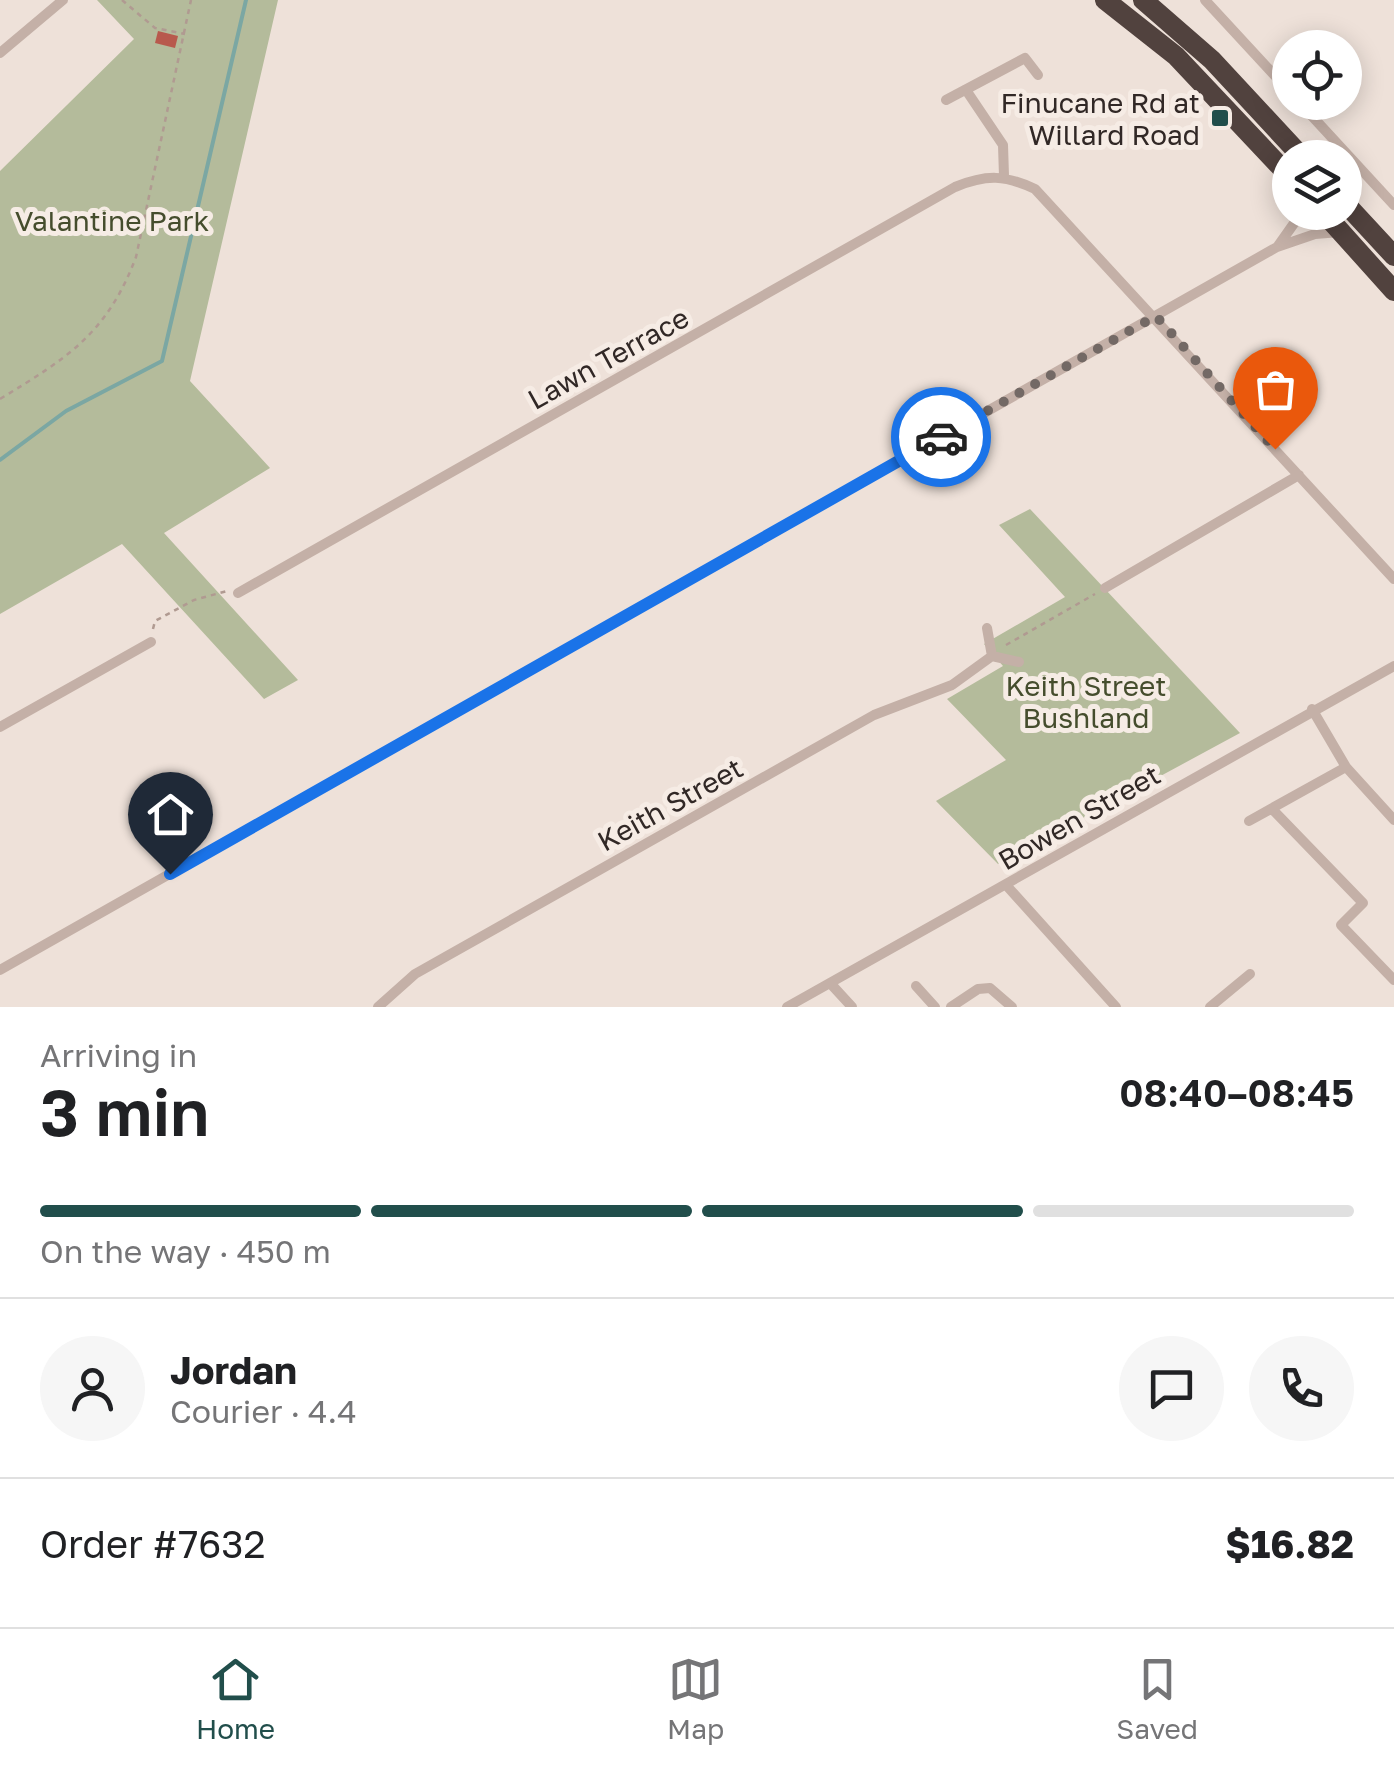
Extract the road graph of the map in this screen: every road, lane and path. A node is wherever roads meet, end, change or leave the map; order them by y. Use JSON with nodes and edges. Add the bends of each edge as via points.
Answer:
{"nodes":[{"id":1,"x":63,"y":0,"type":"edge"},
{"id":2,"x":122,"y":0,"type":"edge"},
{"id":3,"x":192,"y":0,"type":"edge"},
{"id":4,"x":1143,"y":0,"type":"edge"},
{"id":5,"x":1204,"y":0,"type":"edge"},
{"id":6,"x":1113,"y":3,"type":"edge"},
{"id":7,"x":187,"y":34,"type":"junction"},
{"id":8,"x":0,"y":53,"type":"edge"},
{"id":9,"x":1272,"y":73,"type":"edge"},
{"id":10,"x":1038,"y":75,"type":"dead end"},
{"id":11,"x":966,"y":90,"type":"junction"},
{"id":12,"x":946,"y":100,"type":"dead end"},
{"id":13,"x":1316,"y":120,"type":"edge"},
{"id":14,"x":1286,"y":140,"type":"edge"},
{"id":15,"x":1272,"y":158,"type":"edge"},
{"id":16,"x":1004,"y":176,"type":"junction"},
{"id":17,"x":1394,"y":205,"type":"edge"},
{"id":18,"x":1362,"y":221,"type":"edge"},
{"id":19,"x":1289,"y":230,"type":"edge"},
{"id":20,"x":1340,"y":232,"type":"joint"},
{"id":21,"x":1277,"y":247,"type":"junction"},
{"id":22,"x":1394,"y":256,"type":"edge"},
{"id":23,"x":1394,"y":291,"type":"edge"},
{"id":24,"x":1156,"y":316,"type":"junction"},
{"id":25,"x":0,"y":399,"type":"edge"},
{"id":26,"x":1298,"y":475,"type":"junction"},
{"id":27,"x":1394,"y":579,"type":"edge"},
{"id":28,"x":1104,"y":588,"type":"joint"},
{"id":29,"x":238,"y":593,"type":"joint"},
{"id":30,"x":987,"y":628,"type":"dead end"},
{"id":31,"x":151,"y":642,"type":"joint"},
{"id":32,"x":992,"y":656,"type":"junction"},
{"id":33,"x":1019,"y":662,"type":"dead end"},
{"id":34,"x":1392,"y":670,"type":"edge"},
{"id":35,"x":1312,"y":710,"type":"junction"},
{"id":36,"x":0,"y":727,"type":"edge"},
{"id":37,"x":1346,"y":767,"type":"junction"},
{"id":38,"x":1272,"y":809,"type":"junction"},
{"id":39,"x":1394,"y":820,"type":"edge"},
{"id":40,"x":1249,"y":821,"type":"dead end"},
{"id":41,"x":1006,"y":886,"type":"junction"},
{"id":42,"x":1394,"y":959,"type":"edge"},
{"id":43,"x":1383,"y":969,"type":"junction"},
{"id":44,"x":0,"y":970,"type":"edge"},
{"id":45,"x":1250,"y":974,"type":"dead end"},
{"id":46,"x":1394,"y":980,"type":"edge"},
{"id":47,"x":830,"y":983,"type":"junction"},
{"id":48,"x":916,"y":986,"type":"dead end"},
{"id":49,"x":378,"y":1007,"type":"edge"},
{"id":50,"x":787,"y":1007,"type":"edge"},
{"id":51,"x":852,"y":1007,"type":"edge"},
{"id":52,"x":935,"y":1007,"type":"edge"},
{"id":53,"x":951,"y":1007,"type":"edge"},
{"id":54,"x":1012,"y":1007,"type":"edge"},
{"id":55,"x":1116,"y":1007,"type":"edge"},
{"id":56,"x":1210,"y":1007,"type":"edge"}],
"edges":[{"from":1,"to":8,"type":"street"},
{"from":2,"to":7,"type":"path","via":[[155,28]]},
{"from":3,"to":7,"type":"path"},
{"from":4,"to":14,"type":"highway","via":[[1212,60]]},
{"from":5,"to":9,"type":"street"},
{"from":6,"to":15,"type":"highway","via":[[1193,72]]},
{"from":7,"to":25,"type":"path","via":[[123,293],[70,356]]},
{"from":10,"to":11,"type":"street","via":[[1026,58]]},
{"from":11,"to":12,"type":"street"},
{"from":11,"to":16,"type":"street","via":[[1003,145]]},
{"from":13,"to":17,"type":"street"},
{"from":16,"to":24,"type":"street","via":[[1035,189]]},
{"from":16,"to":29,"type":"street","name":"Lawn Terrace","via":[[955,187]]},
{"from":18,"to":22,"type":"highway"},
{"from":19,"to":21,"type":"street"},
{"from":20,"to":21,"type":"street"},
{"from":20,"to":23,"type":"highway"},
{"from":21,"to":24,"type":"street"},
{"from":24,"to":26,"type":"street"},
{"from":24,"to":44,"type":"street"},
{"from":26,"to":27,"type":"street"},
{"from":26,"to":28,"type":"street"},
{"from":28,"to":32,"type":"path"},
{"from":29,"to":31,"type":"path","via":[[225,590],[169,611],[154,621]]},
{"from":30,"to":32,"type":"street"},
{"from":31,"to":36,"type":"street"},
{"from":32,"to":33,"type":"street"},
{"from":32,"to":49,"type":"street","name":"Keith Street","via":[[952,684],[874,715],[415,974]]},
{"from":34,"to":35,"type":"street","name":"Bowen Street"},
{"from":35,"to":37,"type":"street"},
{"from":35,"to":41,"type":"street","name":"Bowen Street"},
{"from":37,"to":38,"type":"street"},
{"from":37,"to":39,"type":"street"},
{"from":38,"to":40,"type":"street"},
{"from":38,"to":43,"type":"street","via":[[1363,903],[1340,925]]},
{"from":41,"to":47,"type":"street","name":"Bowen Street"},
{"from":41,"to":55,"type":"street"},
{"from":42,"to":43,"type":"street"},
{"from":43,"to":46,"type":"street"},
{"from":45,"to":56,"type":"street"},
{"from":47,"to":50,"type":"street","name":"Bowen Street"},
{"from":47,"to":51,"type":"street"},
{"from":48,"to":52,"type":"street"},
{"from":53,"to":54,"type":"street","via":[[990,988]]}]}
